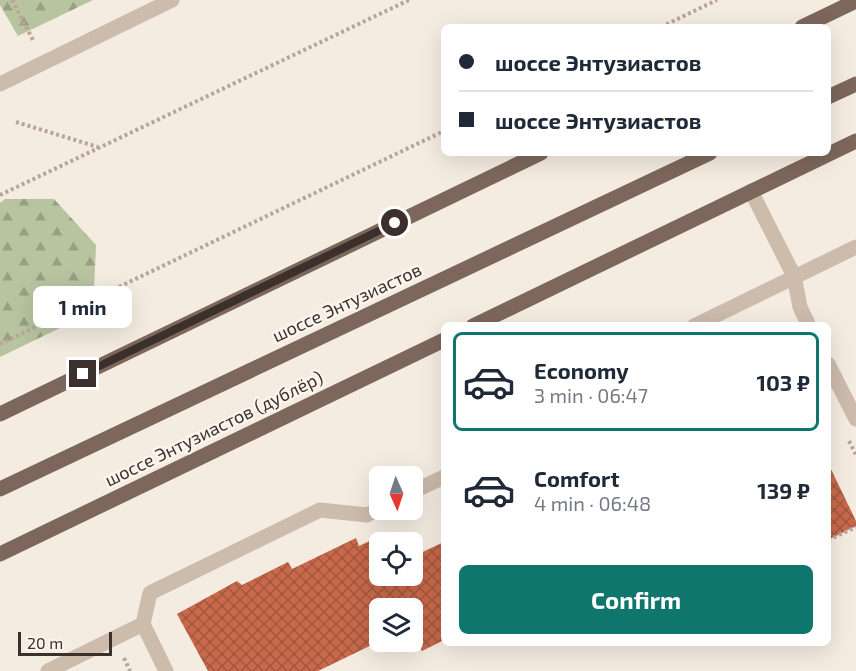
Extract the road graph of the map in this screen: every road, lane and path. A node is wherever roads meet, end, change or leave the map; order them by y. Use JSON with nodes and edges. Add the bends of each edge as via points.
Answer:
{"nodes":[{"id":1,"x":12,"y":0,"type":"edge"},
{"id":2,"x":172,"y":0,"type":"edge"},
{"id":3,"x":410,"y":0,"type":"edge"},
{"id":4,"x":717,"y":0,"type":"edge"},
{"id":5,"x":856,"y":1,"type":"edge"},
{"id":6,"x":667,"y":24,"type":"edge"},
{"id":7,"x":808,"y":24,"type":"edge"},
{"id":8,"x":36,"y":46,"type":"dead end"},
{"id":9,"x":0,"y":84,"type":"edge"},
{"id":10,"x":856,"y":84,"type":"edge"},
{"id":11,"x":831,"y":96,"type":"edge"},
{"id":12,"x":16,"y":122,"type":"dead end"},
{"id":13,"x":441,"y":132,"type":"edge"},
{"id":14,"x":856,"y":141,"type":"edge"},
{"id":15,"x":99,"y":147,"type":"junction"},
{"id":16,"x":831,"y":153,"type":"edge"},
{"id":17,"x":535,"y":156,"type":"edge"},
{"id":18,"x":704,"y":156,"type":"edge"},
{"id":19,"x":824,"y":156,"type":"edge"},
{"id":20,"x":751,"y":191,"type":"junction"},
{"id":21,"x":0,"y":195,"type":"edge"},
{"id":22,"x":856,"y":247,"type":"edge"},
{"id":23,"x":794,"y":276,"type":"junction"},
{"id":24,"x":482,"y":322,"type":"edge"},
{"id":25,"x":702,"y":322,"type":"edge"},
{"id":26,"x":807,"y":322,"type":"edge"},
{"id":27,"x":441,"y":341,"type":"edge"},
{"id":28,"x":0,"y":344,"type":"edge"},
{"id":29,"x":831,"y":370,"type":"edge"},
{"id":30,"x":0,"y":414,"type":"edge"},
{"id":31,"x":856,"y":420,"type":"edge"},
{"id":32,"x":441,"y":478,"type":"edge"},
{"id":33,"x":423,"y":487,"type":"edge"},
{"id":34,"x":0,"y":489,"type":"edge"},
{"id":35,"x":369,"y":513,"type":"edge"},
{"id":36,"x":856,"y":527,"type":"edge"},
{"id":37,"x":831,"y":539,"type":"edge"},
{"id":38,"x":0,"y":554,"type":"edge"},
{"id":39,"x":143,"y":624,"type":"junction"},
{"id":40,"x":48,"y":671,"type":"edge"},
{"id":41,"x":166,"y":671,"type":"edge"}],
"edges":[{"from":1,"to":8,"type":"path"},
{"from":2,"to":9,"type":"street"},
{"from":3,"to":15,"type":"path"},
{"from":4,"to":6,"type":"path"},
{"from":5,"to":7,"type":"main road"},
{"from":10,"to":11,"type":"main road"},
{"from":12,"to":15,"type":"path"},
{"from":13,"to":28,"type":"path"},
{"from":14,"to":16,"type":"main road"},
{"from":15,"to":21,"type":"path"},
{"from":17,"to":30,"type":"main road"},
{"from":18,"to":34,"type":"main road","name":"шоссе Энтузиастов"},
{"from":19,"to":20,"type":"main road"},
{"from":20,"to":23,"type":"street"},
{"from":20,"to":24,"type":"main road"},
{"from":22,"to":23,"type":"street"},
{"from":23,"to":25,"type":"street"},
{"from":23,"to":26,"type":"street"},
{"from":27,"to":38,"type":"main road","name":"шоссе Энтузиастов (дублёр)"},
{"from":29,"to":31,"type":"street"},
{"from":32,"to":33,"type":"street"},
{"from":35,"to":39,"type":"street","via":[[320,510],[150,593]]},
{"from":36,"to":37,"type":"path"},
{"from":39,"to":40,"type":"street"},
{"from":39,"to":41,"type":"street"}]}
